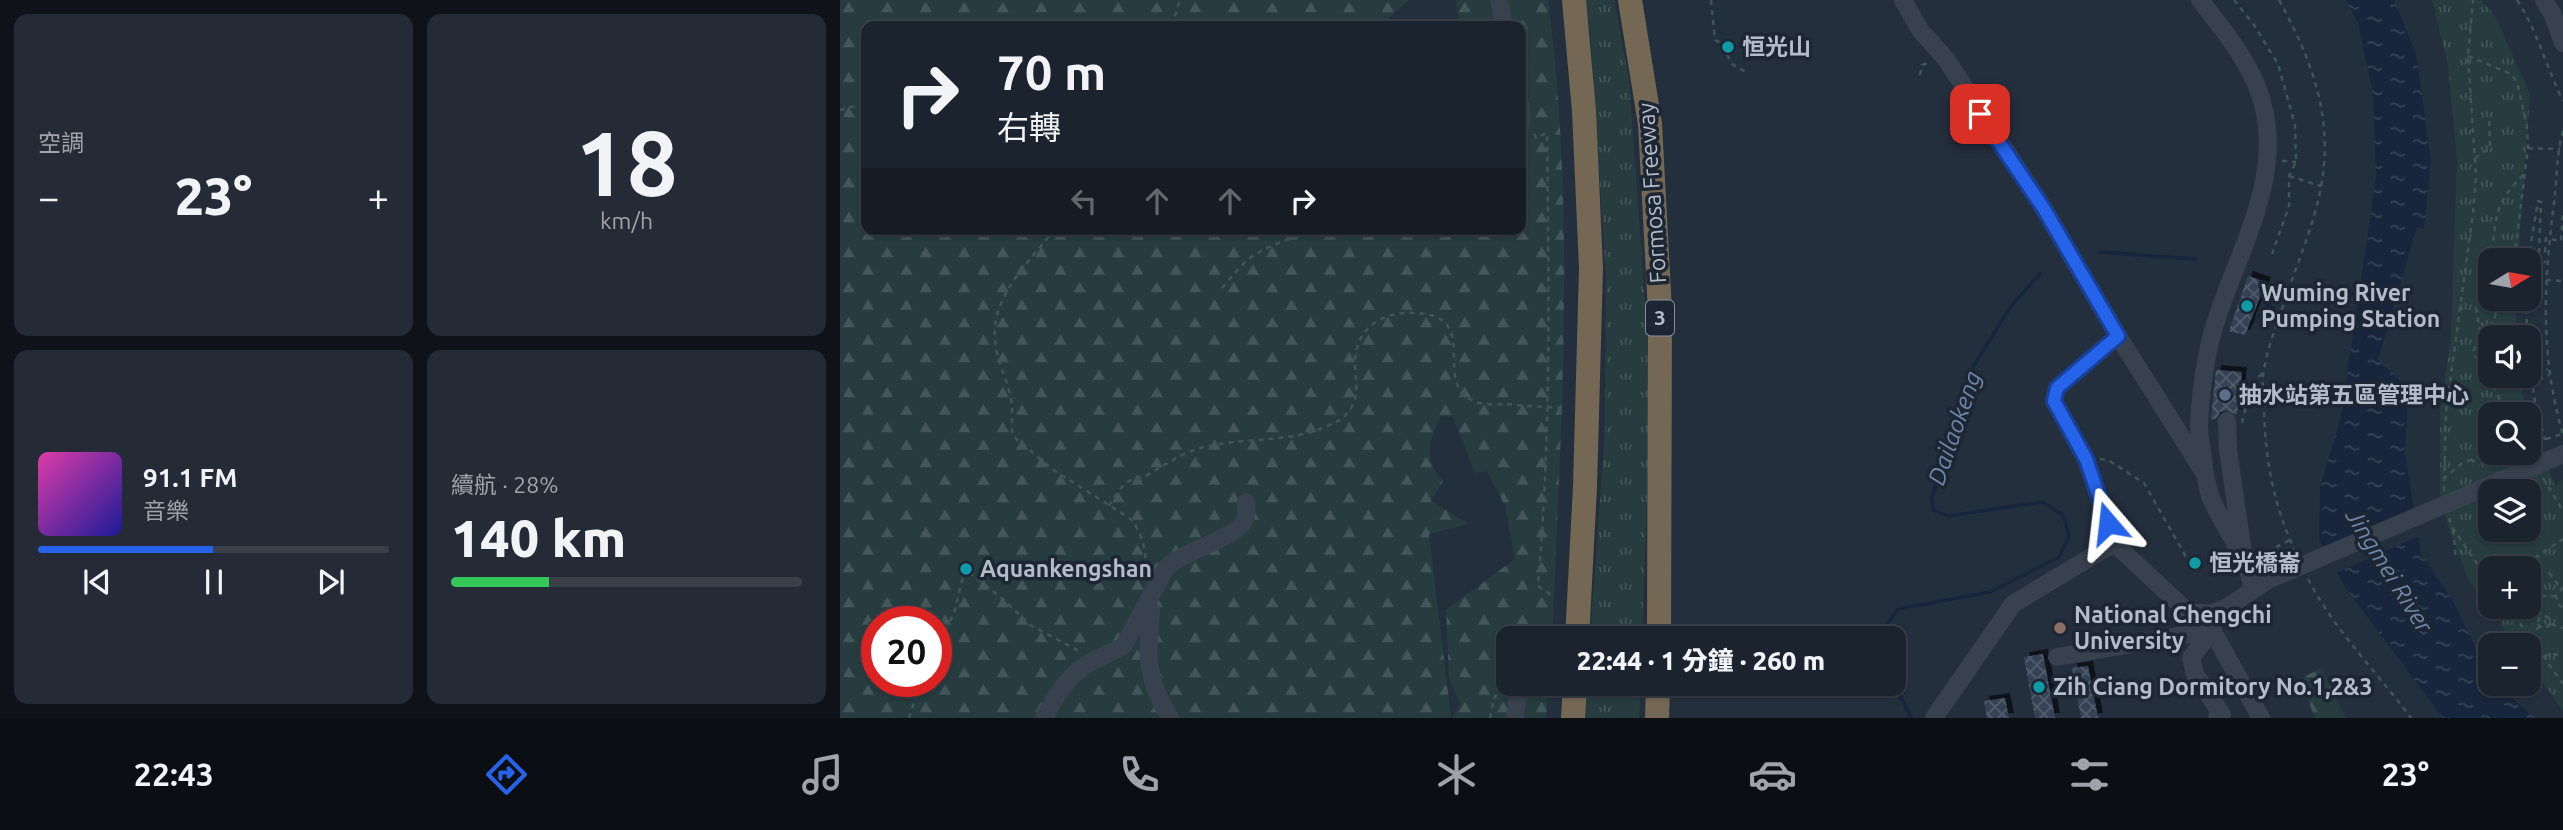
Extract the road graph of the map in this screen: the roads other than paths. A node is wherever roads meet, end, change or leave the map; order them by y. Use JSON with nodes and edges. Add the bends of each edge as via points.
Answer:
{"nodes":[{"id":1,"x":1499,"y":0,"type":"edge"},
{"id":2,"x":1574,"y":0,"type":"edge"},
{"id":3,"x":1630,"y":0,"type":"edge"},
{"id":4,"x":1903,"y":0,"type":"edge"},
{"id":5,"x":2200,"y":0,"type":"edge"},
{"id":6,"x":2544,"y":0,"type":"edge"},
{"id":7,"x":1503,"y":21,"type":"edge"},
{"id":8,"x":2563,"y":43,"type":"edge"},
{"id":9,"x":2118,"y":336,"type":"junction"},
{"id":10,"x":2227,"y":421,"type":"dead end"},
{"id":11,"x":2563,"y":454,"type":"edge"},
{"id":12,"x":2205,"y":474,"type":"junction"},
{"id":13,"x":1246,"y":502,"type":"dead end"},
{"id":14,"x":2113,"y":543,"type":"junction"},
{"id":15,"x":2249,"y":558,"type":"junction"},
{"id":16,"x":2252,"y":589,"type":"junction"},
{"id":17,"x":1146,"y":607,"type":"junction"},
{"id":18,"x":2212,"y":622,"type":"junction"},
{"id":19,"x":1578,"y":626,"type":"edge"},
{"id":20,"x":1658,"y":626,"type":"edge"},
{"id":21,"x":2057,"y":657,"type":"dead end"},
{"id":22,"x":1517,"y":696,"type":"edge"},
{"id":23,"x":1574,"y":696,"type":"edge"},
{"id":24,"x":1658,"y":696,"type":"edge"},
{"id":25,"x":2221,"y":717,"type":"edge"},
{"id":26,"x":1044,"y":718,"type":"edge"},
{"id":27,"x":1170,"y":718,"type":"edge"},
{"id":28,"x":1515,"y":718,"type":"edge"},
{"id":29,"x":1573,"y":718,"type":"edge"},
{"id":30,"x":1657,"y":718,"type":"edge"},
{"id":31,"x":1934,"y":718,"type":"edge"},
{"id":32,"x":2260,"y":718,"type":"edge"}],
"edges":[{"from":1,"to":7,"type":"street"},
{"from":2,"to":19,"type":"highway","via":[[1591,268]]},
{"from":3,"to":20,"type":"highway","name":"Formosa Freeway","number":"3","via":[[1650,124],[1660,311]]},
{"from":4,"to":9,"type":"street","via":[[2044,209]]},
{"from":5,"to":12,"type":"street","via":[[2236,45],[2257,86],[2268,160],[2259,202],[2207,355],[2199,425]]},
{"from":6,"to":8,"type":"street"},
{"from":9,"to":12,"type":"street"},
{"from":9,"to":14,"type":"street","via":[[2057,388],[2054,401],[2086,459]]},
{"from":10,"to":15,"type":"street"},
{"from":11,"to":16,"type":"street"},
{"from":12,"to":15,"type":"street","via":[[2210,495]]},
{"from":13,"to":17,"type":"street","via":[[1246,518],[1239,527],[1174,561]]},
{"from":14,"to":18,"type":"street","via":[[2189,613]]},
{"from":14,"to":31,"type":"street","via":[[2012,604]]},
{"from":15,"to":16,"type":"street"},
{"from":16,"to":18,"type":"street"},
{"from":17,"to":26,"type":"street","via":[[1124,645],[1093,661],[1062,686]]},
{"from":17,"to":27,"type":"street","via":[[1151,611],[1149,671]]},
{"from":18,"to":21,"type":"street"},
{"from":18,"to":25,"type":"street","via":[[2191,658],[2195,674]]},
{"from":18,"to":32,"type":"street"},
{"from":22,"to":28,"type":"street"},
{"from":23,"to":29,"type":"highway"},
{"from":24,"to":30,"type":"highway"}]}
